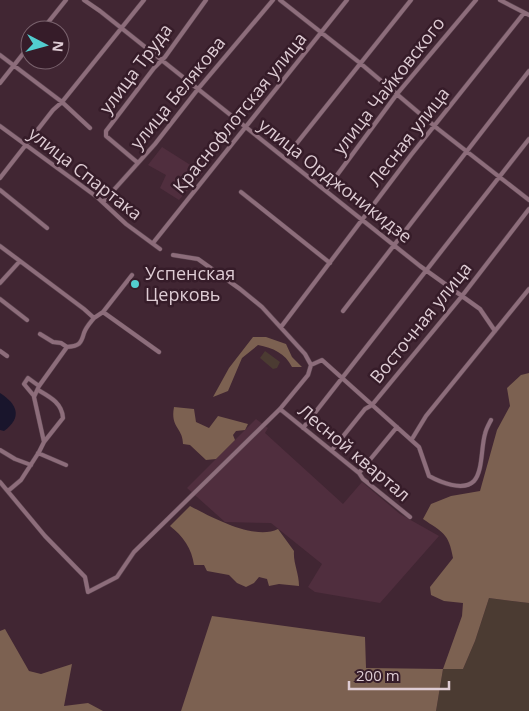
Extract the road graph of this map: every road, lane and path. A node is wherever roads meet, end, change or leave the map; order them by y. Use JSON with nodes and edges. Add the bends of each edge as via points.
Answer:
{"nodes":[{"id":1,"x":66,"y":0,"type":"edge"},
{"id":2,"x":84,"y":0,"type":"edge"},
{"id":3,"x":144,"y":0,"type":"edge"},
{"id":4,"x":206,"y":0,"type":"edge"},
{"id":5,"x":273,"y":0,"type":"edge"},
{"id":6,"x":280,"y":0,"type":"edge"},
{"id":7,"x":348,"y":0,"type":"edge"},
{"id":8,"x":411,"y":0,"type":"edge"},
{"id":9,"x":476,"y":0,"type":"edge"},
{"id":10,"x":500,"y":0,"type":"edge"},
{"id":11,"x":524,"y":13,"type":"junction"},
{"id":12,"x":529,"y":15,"type":"edge"},
{"id":13,"x":50,"y":20,"type":"edge"},
{"id":14,"x":122,"y":28,"type":"junction"},
{"id":15,"x":322,"y":32,"type":"junction"},
{"id":16,"x":0,"y":54,"type":"edge"},
{"id":17,"x":20,"y":58,"type":"edge"},
{"id":18,"x":161,"y":61,"type":"junction"},
{"id":19,"x":360,"y":63,"type":"junction"},
{"id":20,"x":14,"y":65,"type":"junction"},
{"id":21,"x":529,"y":71,"type":"edge"},
{"id":22,"x":0,"y":83,"type":"edge"},
{"id":23,"x":198,"y":89,"type":"junction"},
{"id":24,"x":397,"y":94,"type":"junction"},
{"id":25,"x":62,"y":102,"type":"junction"},
{"id":26,"x":435,"y":125,"type":"junction"},
{"id":27,"x":0,"y":126,"type":"edge"},
{"id":28,"x":90,"y":128,"type":"dead end"},
{"id":29,"x":246,"y":128,"type":"junction"},
{"id":30,"x":529,"y":139,"type":"edge"},
{"id":31,"x":25,"y":145,"type":"junction"},
{"id":32,"x":467,"y":152,"type":"junction"},
{"id":33,"x":285,"y":158,"type":"junction"},
{"id":34,"x":138,"y":163,"type":"junction"},
{"id":35,"x":500,"y":176,"type":"junction"},
{"id":36,"x":0,"y":178,"type":"edge"},
{"id":37,"x":0,"y":190,"type":"edge"},
{"id":38,"x":326,"y":190,"type":"junction"},
{"id":39,"x":241,"y":192,"type":"dead end"},
{"id":40,"x":529,"y":200,"type":"edge"},
{"id":41,"x":103,"y":202,"type":"junction"},
{"id":42,"x":529,"y":209,"type":"edge"},
{"id":43,"x":363,"y":220,"type":"junction"},
{"id":44,"x":47,"y":228,"type":"dead end"},
{"id":45,"x":153,"y":243,"type":"junction"},
{"id":46,"x":0,"y":246,"type":"edge"},
{"id":47,"x":394,"y":246,"type":"junction"},
{"id":48,"x":160,"y":249,"type":"dead end"},
{"id":49,"x":173,"y":255,"type":"dead end"},
{"id":50,"x":20,"y":261,"type":"junction"},
{"id":51,"x":330,"y":263,"type":"junction"},
{"id":52,"x":426,"y":270,"type":"junction"},
{"id":53,"x":132,"y":275,"type":"dead end"},
{"id":54,"x":0,"y":283,"type":"edge"},
{"id":55,"x":529,"y":289,"type":"edge"},
{"id":56,"x":462,"y":296,"type":"junction"},
{"id":57,"x":0,"y":299,"type":"edge"},
{"id":58,"x":343,"y":311,"type":"dead end"},
{"id":59,"x":104,"y":312,"type":"junction"},
{"id":60,"x":94,"y":318,"type":"junction"},
{"id":61,"x":27,"y":320,"type":"dead end"},
{"id":62,"x":281,"y":327,"type":"junction"},
{"id":63,"x":495,"y":331,"type":"junction"},
{"id":64,"x":40,"y":334,"type":"dead end"},
{"id":65,"x":67,"y":347,"type":"junction"},
{"id":66,"x":0,"y":351,"type":"edge"},
{"id":67,"x":159,"y":352,"type":"dead end"},
{"id":68,"x":7,"y":356,"type":"dead end"},
{"id":69,"x":311,"y":365,"type":"junction"},
{"id":70,"x":343,"y":377,"type":"junction"},
{"id":71,"x":38,"y":388,"type":"junction"},
{"id":72,"x":34,"y":396,"type":"junction"},
{"id":73,"x":372,"y":405,"type":"junction"},
{"id":74,"x":280,"y":410,"type":"junction"},
{"id":75,"x":491,"y":420,"type":"dead end"},
{"id":76,"x":397,"y":427,"type":"junction"},
{"id":77,"x":302,"y":428,"type":"junction"},
{"id":78,"x":412,"y":439,"type":"junction"},
{"id":79,"x":44,"y":442,"type":"junction"},
{"id":80,"x":0,"y":450,"type":"edge"},
{"id":81,"x":332,"y":450,"type":"junction"},
{"id":82,"x":38,"y":453,"type":"junction"},
{"id":83,"x":31,"y":465,"type":"junction"},
{"id":84,"x":66,"y":465,"type":"dead end"},
{"id":85,"x":359,"y":473,"type":"junction"},
{"id":86,"x":0,"y":482,"type":"edge"},
{"id":87,"x":8,"y":492,"type":"junction"},
{"id":88,"x":410,"y":517,"type":"dead end"}],
"edges":[{"from":1,"to":13,"type":"street"},
{"from":2,"to":14,"type":"street","name":"улица Орджоникидзе"},
{"from":3,"to":14,"type":"street"},
{"from":4,"to":18,"type":"street","name":"улица Труда"},
{"from":5,"to":23,"type":"street","name":"улица Белякова"},
{"from":6,"to":15,"type":"street"},
{"from":7,"to":15,"type":"street","name":"Краснофлотская улица"},
{"from":8,"to":19,"type":"street"},
{"from":9,"to":24,"type":"street","name":"улица Чайковского"},
{"from":10,"to":11,"type":"street"},
{"from":11,"to":12,"type":"street"},
{"from":11,"to":26,"type":"street","name":"Лесная улица"},
{"from":14,"to":18,"type":"street","name":"улица Орджоникидзе"},
{"from":14,"to":25,"type":"street"},
{"from":15,"to":19,"type":"street"},
{"from":15,"to":29,"type":"street","name":"Краснофлотская улица"},
{"from":16,"to":20,"type":"street"},
{"from":17,"to":20,"type":"street"},
{"from":18,"to":23,"type":"street","name":"улица Орджоникидзе"},
{"from":18,"to":34,"type":"street","name":"улица Труда","via":[[106,132],[106,136]]},
{"from":19,"to":24,"type":"street"},
{"from":19,"to":33,"type":"street"},
{"from":20,"to":22,"type":"street"},
{"from":20,"to":25,"type":"street"},
{"from":21,"to":32,"type":"street"},
{"from":23,"to":29,"type":"street","name":"улица Орджоникидзе"},
{"from":23,"to":34,"type":"street","name":"улица Белякова"},
{"from":24,"to":26,"type":"street"},
{"from":24,"to":38,"type":"street","name":"улица Чайковского"},
{"from":25,"to":28,"type":"street"},
{"from":25,"to":31,"type":"street"},
{"from":26,"to":32,"type":"street"},
{"from":26,"to":43,"type":"street","name":"Лесная улица"},
{"from":27,"to":31,"type":"street","name":"улица Спартака"},
{"from":29,"to":33,"type":"street","name":"улица Орджоникидзе"},
{"from":29,"to":45,"type":"street","name":"Краснофлотская улица"},
{"from":30,"to":35,"type":"street"},
{"from":31,"to":36,"type":"street"},
{"from":31,"to":41,"type":"street","name":"улица Спартака"},
{"from":32,"to":35,"type":"street"},
{"from":32,"to":47,"type":"street"},
{"from":33,"to":38,"type":"street","name":"улица Орджоникидзе"},
{"from":34,"to":41,"type":"street","name":"улица Белякова"},
{"from":35,"to":40,"type":"street"},
{"from":35,"to":52,"type":"street"},
{"from":37,"to":44,"type":"street"},
{"from":38,"to":43,"type":"street","name":"улица Орджоникидзе"},
{"from":39,"to":51,"type":"street"},
{"from":41,"to":45,"type":"street","name":"улица Спартака"},
{"from":42,"to":56,"type":"street","name":"Восточная улица"},
{"from":43,"to":47,"type":"street","name":"улица Орджоникидзе"},
{"from":43,"to":51,"type":"street","name":"Лесная улица"},
{"from":45,"to":48,"type":"street","name":"улица Спартака"},
{"from":46,"to":50,"type":"street"},
{"from":47,"to":52,"type":"street","name":"улица Орджоникидзе"},
{"from":47,"to":58,"type":"street"},
{"from":49,"to":62,"type":"street","via":[[198,260],[253,299]]},
{"from":50,"to":54,"type":"street"},
{"from":50,"to":60,"type":"street"},
{"from":51,"to":62,"type":"street","name":"Лесная улица"},
{"from":52,"to":56,"type":"street","name":"улица Орджоникидзе"},
{"from":52,"to":70,"type":"street"},
{"from":53,"to":59,"type":"street"},
{"from":55,"to":63,"type":"street"},
{"from":56,"to":63,"type":"street","name":"улица Орджоникидзе","via":[[480,309]]},
{"from":56,"to":73,"type":"street","name":"Восточная улица"},
{"from":57,"to":61,"type":"street"},
{"from":59,"to":60,"type":"street"},
{"from":59,"to":67,"type":"street"},
{"from":60,"to":65,"type":"street","via":[[81,344]]},
{"from":62,"to":69,"type":"street"},
{"from":63,"to":78,"type":"street","via":[[426,416]]},
{"from":64,"to":65,"type":"street"},
{"from":65,"to":71,"type":"street"},
{"from":66,"to":68,"type":"street"},
{"from":69,"to":70,"type":"street","via":[[322,360]]},
{"from":69,"to":74,"type":"street","via":[[308,374]]},
{"from":70,"to":73,"type":"street"},
{"from":70,"to":77,"type":"street"},
{"from":71,"to":72,"type":"street"},
{"from":71,"to":72,"type":"street","via":[[28,378],[24,384]]},
{"from":71,"to":79,"type":"street","via":[[56,402],[63,418]]},
{"from":72,"to":79,"type":"street"},
{"from":73,"to":76,"type":"street"},
{"from":73,"to":81,"type":"street","name":"Восточная улица","via":[[365,409]]},
{"from":74,"to":77,"type":"street","name":"Лесной квартал"},
{"from":74,"to":87,"type":"street","via":[[134,552],[117,577],[88,592],[85,577]]},
{"from":75,"to":78,"type":"street","name":"Лесной квартал","via":[[480,454],[480,467],[474,481],[467,484],[456,486],[429,476],[419,446]]},
{"from":76,"to":78,"type":"street"},
{"from":76,"to":85,"type":"street"},
{"from":77,"to":81,"type":"street","name":"Лесной квартал"},
{"from":79,"to":82,"type":"street"},
{"from":80,"to":83,"type":"street"},
{"from":81,"to":85,"type":"street","name":"Лесной квартал"},
{"from":82,"to":83,"type":"street"},
{"from":82,"to":84,"type":"street"},
{"from":83,"to":87,"type":"street"},
{"from":85,"to":88,"type":"street","name":"Лесной квартал"},
{"from":86,"to":87,"type":"street"}]}
